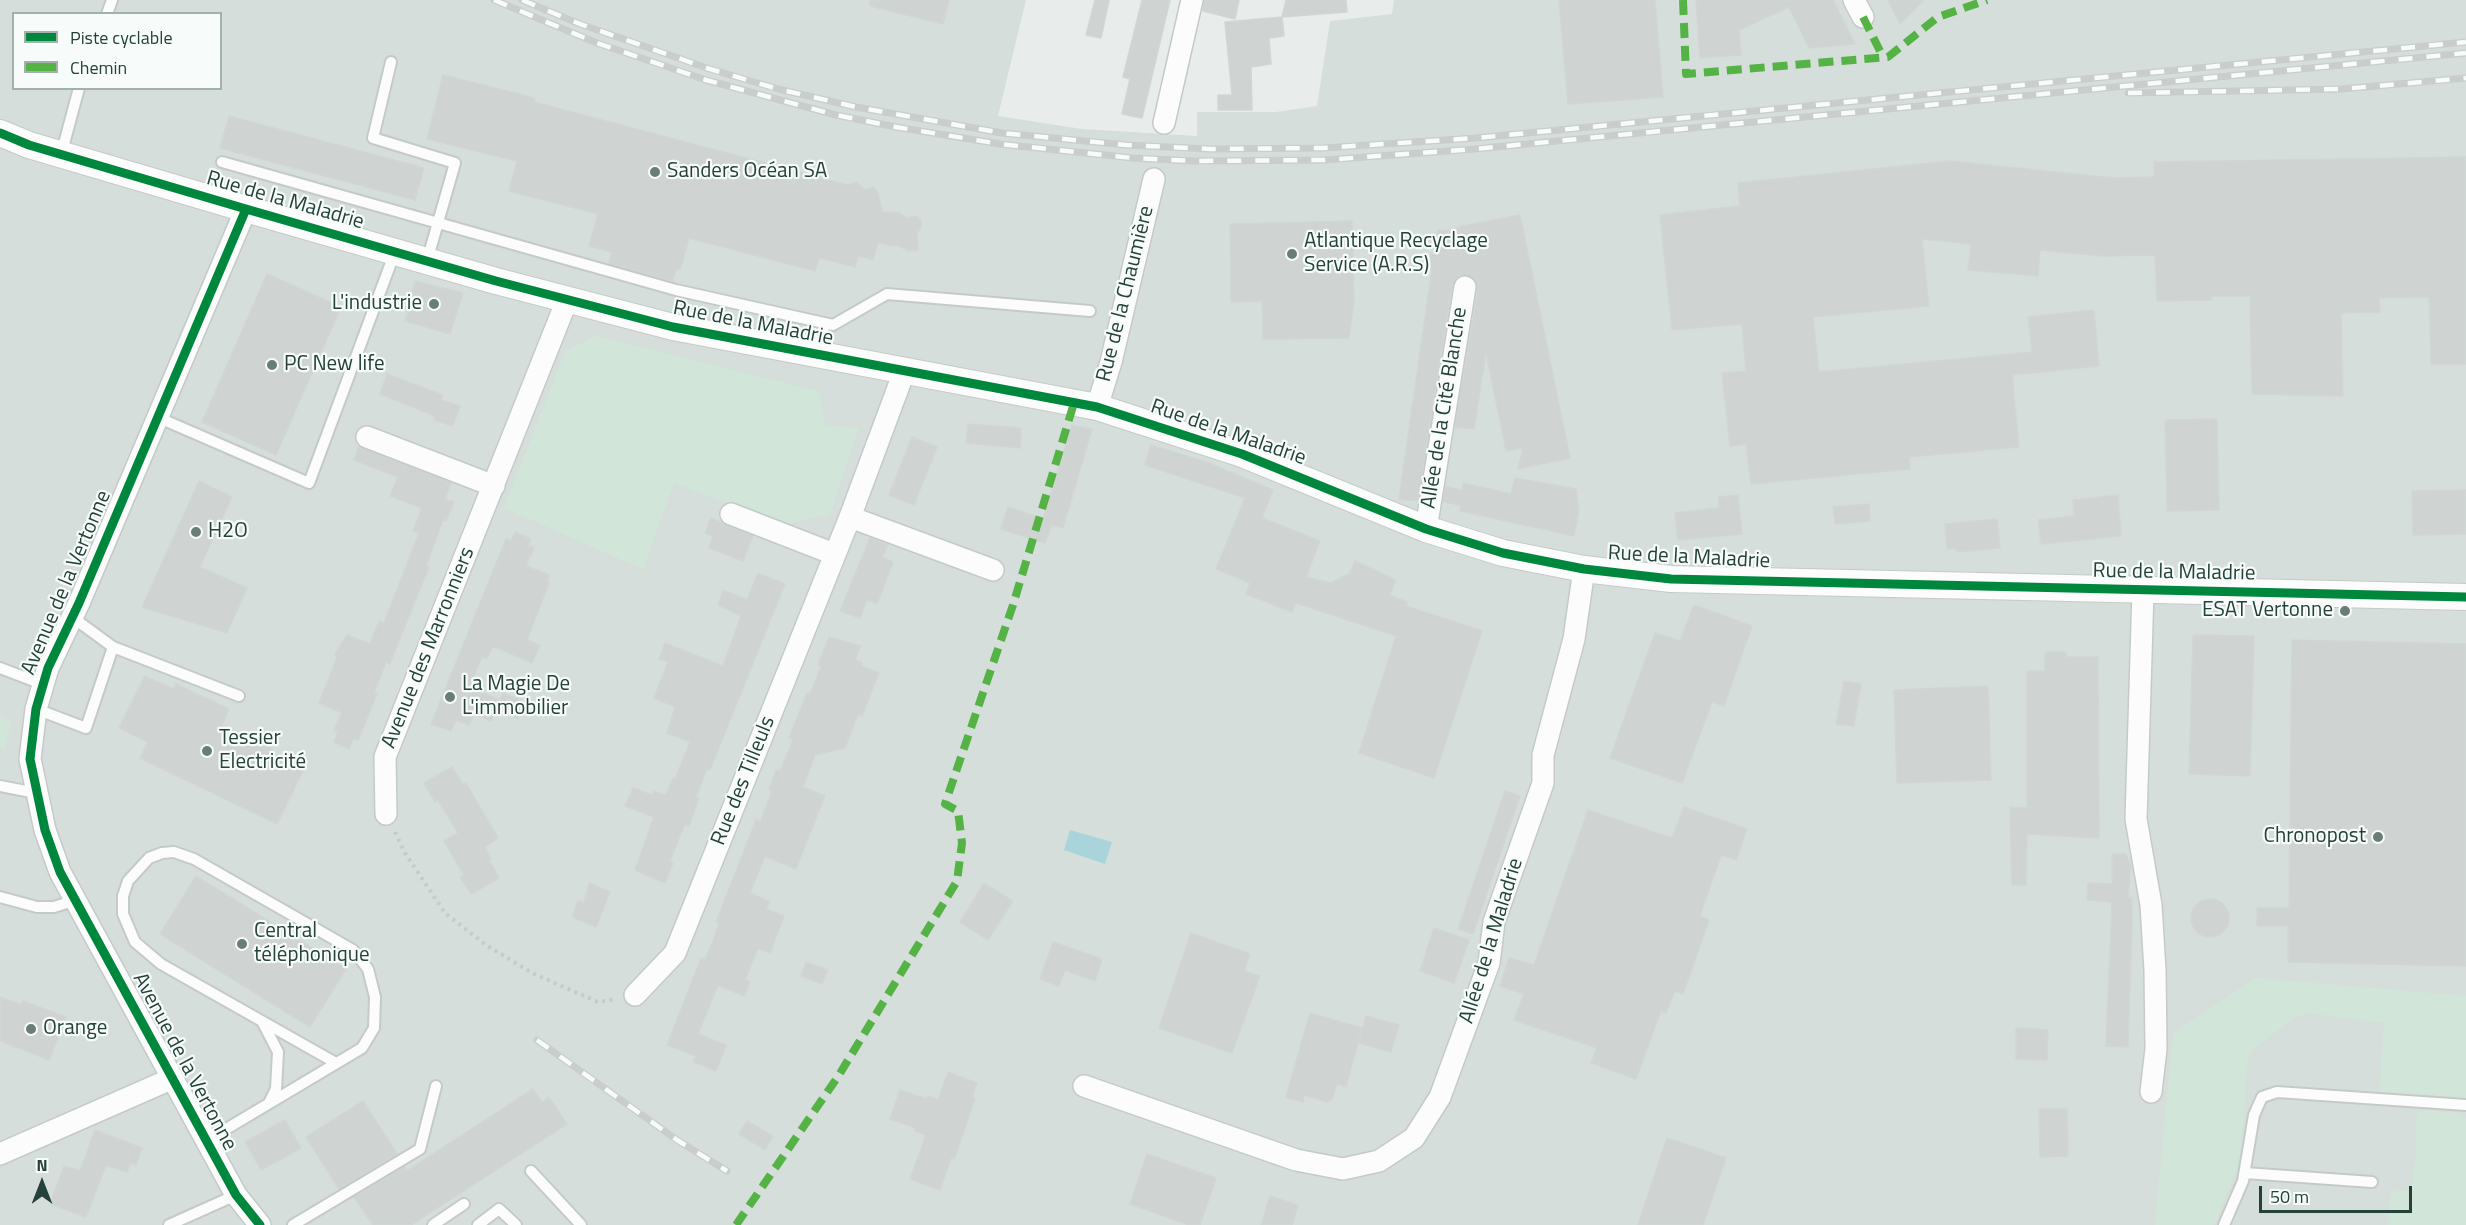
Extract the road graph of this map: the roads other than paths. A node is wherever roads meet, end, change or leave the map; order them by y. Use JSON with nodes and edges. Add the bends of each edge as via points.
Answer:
{"nodes":[{"id":1,"x":1192,"y":0,"type":"edge"},
{"id":2,"x":391,"y":62,"type":"dead end"},
{"id":3,"x":79,"y":90,"type":"edge"},
{"id":4,"x":1164,"y":123,"type":"dead end"},
{"id":5,"x":0,"y":133,"type":"edge"},
{"id":6,"x":61,"y":154,"type":"junction"},
{"id":7,"x":222,"y":162,"type":"dead end"},
{"id":8,"x":1154,"y":179,"type":"dead end"},
{"id":9,"x":246,"y":209,"type":"junction"},
{"id":10,"x":438,"y":223,"type":"junction"},
{"id":11,"x":395,"y":252,"type":"junction"},
{"id":12,"x":427,"y":261,"type":"junction"},
{"id":13,"x":1465,"y":287,"type":"dead end"},
{"id":14,"x":567,"y":300,"type":"junction"},
{"id":15,"x":1090,"y":311,"type":"dead end"},
{"id":16,"x":825,"y":323,"type":"junction"},
{"id":17,"x":816,"y":355,"type":"junction"},
{"id":18,"x":904,"y":372,"type":"junction"},
{"id":19,"x":1097,"y":407,"type":"junction"},
{"id":20,"x":157,"y":417,"type":"junction"},
{"id":21,"x":368,"y":437,"type":"dead end"},
{"id":22,"x":494,"y":486,"type":"junction"},
{"id":23,"x":731,"y":514,"type":"dead end"},
{"id":24,"x":850,"y":517,"type":"junction"},
{"id":25,"x":1426,"y":529,"type":"junction"},
{"id":26,"x":834,"y":554,"type":"junction"},
{"id":27,"x":1584,"y":569,"type":"junction"},
{"id":28,"x":993,"y":570,"type":"dead end"},
{"id":29,"x":2143,"y":591,"type":"junction"},
{"id":30,"x":2466,"y":597,"type":"edge"},
{"id":31,"x":72,"y":617,"type":"junction"},
{"id":32,"x":113,"y":647,"type":"junction"},
{"id":33,"x":0,"y":668,"type":"edge"},
{"id":34,"x":42,"y":684,"type":"junction"},
{"id":35,"x":239,"y":696,"type":"dead end"},
{"id":36,"x":36,"y":709,"type":"junction"},
{"id":37,"x":0,"y":786,"type":"edge"},
{"id":38,"x":36,"y":793,"type":"junction"},
{"id":39,"x":386,"y":814,"type":"road end"},
{"id":40,"x":0,"y":897,"type":"edge"},
{"id":41,"x":76,"y":900,"type":"junction"},
{"id":42,"x":635,"y":995,"type":"road end"},
{"id":43,"x":261,"y":1020,"type":"junction"},
{"id":44,"x":336,"y":1063,"type":"junction"},
{"id":45,"x":171,"y":1079,"type":"junction"},
{"id":46,"x":436,"y":1086,"type":"dead end"},
{"id":47,"x":1084,"y":1086,"type":"dead end"},
{"id":48,"x":2151,"y":1092,"type":"dead end"},
{"id":49,"x":269,"y":1104,"type":"junction"},
{"id":50,"x":2466,"y":1105,"type":"edge"},
{"id":51,"x":206,"y":1141,"type":"junction"},
{"id":52,"x":0,"y":1154,"type":"edge"},
{"id":53,"x":531,"y":1171,"type":"dead end"},
{"id":54,"x":2245,"y":1173,"type":"junction"},
{"id":55,"x":2372,"y":1182,"type":"dead end"},
{"id":56,"x":236,"y":1195,"type":"junction"},
{"id":57,"x":464,"y":1204,"type":"dead end"},
{"id":58,"x":169,"y":1225,"type":"edge"},
{"id":59,"x":260,"y":1225,"type":"edge"},
{"id":60,"x":293,"y":1225,"type":"edge"},
{"id":61,"x":433,"y":1225,"type":"edge"},
{"id":62,"x":478,"y":1225,"type":"edge"},
{"id":63,"x":516,"y":1225,"type":"edge"},
{"id":64,"x":581,"y":1225,"type":"edge"},
{"id":65,"x":2224,"y":1225,"type":"edge"}],
"edges":[{"from":1,"to":4,"type":"street"},
{"from":2,"to":10,"type":"lane","via":[[373,138],[455,163]]},
{"from":3,"to":6,"type":"lane"},
{"from":5,"to":6,"type":"street","name":"Rue de la Maladrie"},
{"from":6,"to":9,"type":"street","name":"Rue de la Maladrie"},
{"from":7,"to":10,"type":"lane"},
{"from":8,"to":19,"type":"street","name":"Rue de la Chaumière"},
{"from":9,"to":11,"type":"street","name":"Rue de la Maladrie"},
{"from":9,"to":20,"type":"street","name":"Avenue de la Vertonne"},
{"from":10,"to":12,"type":"lane"},
{"from":10,"to":16,"type":"lane","via":[[676,290]]},
{"from":11,"to":12,"type":"street","name":"Rue de la Maladrie"},
{"from":11,"to":20,"type":"lane","via":[[309,483]]},
{"from":12,"to":14,"type":"street","name":"Rue de la Maladrie"},
{"from":13,"to":25,"type":"street","name":"Allée de la Cité Blanche"},
{"from":14,"to":17,"type":"street","name":"Rue de la Maladrie","via":[[673,327]]},
{"from":14,"to":22,"type":"street","name":"Avenue des Marronniers"},
{"from":15,"to":16,"type":"lane","via":[[887,294],[833,325]]},
{"from":16,"to":17,"type":"lane"},
{"from":17,"to":18,"type":"street","name":"Rue de la Maladrie"},
{"from":18,"to":19,"type":"street","name":"Rue de la Maladrie"},
{"from":18,"to":24,"type":"street","name":"Rue des Tilleuls"},
{"from":19,"to":25,"type":"street","name":"Rue de la Maladrie","via":[[1242,454]]},
{"from":20,"to":31,"type":"street","name":"Avenue de la Vertonne"},
{"from":21,"to":22,"type":"street"},
{"from":22,"to":39,"type":"street","name":"Avenue des Marronniers","via":[[385,757]]},
{"from":23,"to":26,"type":"street"},
{"from":24,"to":26,"type":"street","name":"Rue des Tilleuls"},
{"from":24,"to":28,"type":"street"},
{"from":25,"to":27,"type":"street","name":"Rue de la Maladrie","via":[[1503,553]]},
{"from":26,"to":42,"type":"street","name":"Rue des Tilleuls","via":[[675,952]]},
{"from":27,"to":29,"type":"street","name":"Rue de la Maladrie","via":[[1671,579]]},
{"from":27,"to":47,"type":"street","name":"Allée de la Maladrie","via":[[1574,639],[1543,755],[1543,783],[1494,922],[1489,963],[1440,1097],[1414,1138],[1379,1161],[1343,1169],[1296,1160]]},
{"from":29,"to":30,"type":"street","name":"Rue de la Maladrie"},
{"from":29,"to":48,"type":"street","via":[[2136,819],[2151,905],[2156,1049]]},
{"from":31,"to":32,"type":"lane"},
{"from":31,"to":34,"type":"street","name":"Avenue de la Vertonne"},
{"from":32,"to":35,"type":"lane"},
{"from":32,"to":36,"type":"lane","via":[[86,728]]},
{"from":33,"to":34,"type":"lane"},
{"from":34,"to":36,"type":"street","name":"Avenue de la Vertonne"},
{"from":36,"to":38,"type":"street","name":"Avenue de la Vertonne","via":[[30,759]]},
{"from":37,"to":38,"type":"lane"},
{"from":38,"to":41,"type":"street","name":"Avenue de la Vertonne","via":[[60,872]]},
{"from":40,"to":41,"type":"lane","via":[[37,907],[54,907]]},
{"from":41,"to":45,"type":"street","name":"Avenue de la Vertonne"},
{"from":43,"to":44,"type":"lane"},
{"from":43,"to":44,"type":"lane","via":[[161,964],[135,942],[123,914],[123,896],[128,881],[149,858],[174,852],[194,859],[353,950],[368,969],[375,997],[374,1028],[362,1048]]},
{"from":43,"to":49,"type":"lane","via":[[278,1052],[276,1089]]},
{"from":44,"to":49,"type":"lane"},
{"from":45,"to":51,"type":"street","name":"Avenue de la Vertonne"},
{"from":45,"to":52,"type":"street"},
{"from":46,"to":60,"type":"lane","via":[[420,1149]]},
{"from":49,"to":51,"type":"lane"},
{"from":50,"to":54,"type":"lane","via":[[2277,1092],[2262,1098],[2254,1115]]},
{"from":51,"to":56,"type":"street","name":"Avenue de la Vertonne"},
{"from":53,"to":64,"type":"lane"},
{"from":54,"to":55,"type":"lane"},
{"from":54,"to":65,"type":"lane"},
{"from":56,"to":58,"type":"lane"},
{"from":56,"to":59,"type":"street","name":"Avenue de la Vertonne"},
{"from":57,"to":61,"type":"lane"},
{"from":62,"to":63,"type":"lane","via":[[500,1209]]}]}
